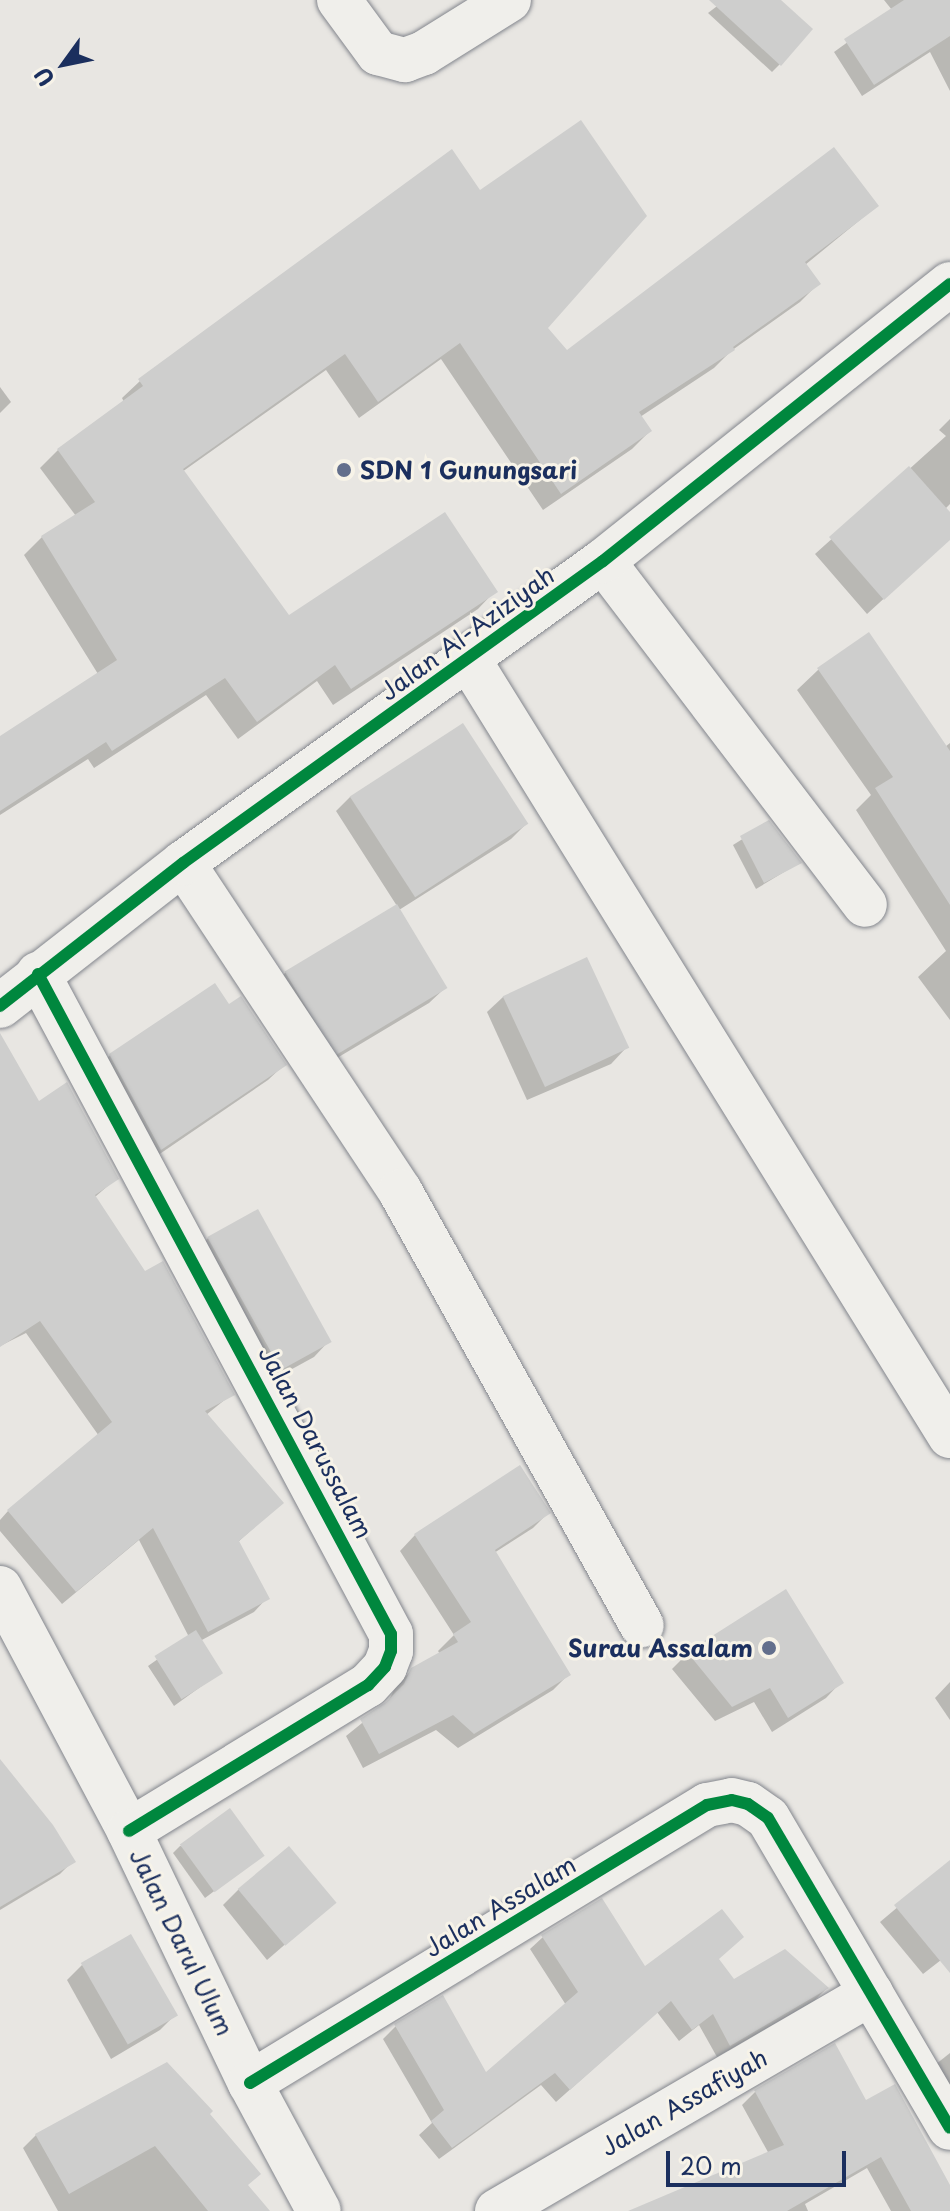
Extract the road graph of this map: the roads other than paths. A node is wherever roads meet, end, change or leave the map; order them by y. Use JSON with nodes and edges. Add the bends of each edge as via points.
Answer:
{"nodes":[{"id":1,"x":339,"y":0,"type":"edge"},
{"id":2,"x":509,"y":0,"type":"edge"},
{"id":3,"x":950,"y":284,"type":"edge"},
{"id":4,"x":603,"y":561,"type":"junction"},
{"id":5,"x":469,"y":660,"type":"junction"},
{"id":6,"x":183,"y":863,"type":"junction"},
{"id":7,"x":865,"y":905,"type":"dead end"},
{"id":8,"x":38,"y":974,"type":"junction"},
{"id":9,"x":0,"y":1006,"type":"edge"},
{"id":10,"x":950,"y":1436,"type":"edge"},
{"id":11,"x":0,"y":1588,"type":"edge"},
{"id":12,"x":642,"y":1625,"type":"dead end"},
{"id":13,"x":129,"y":1831,"type":"junction"},
{"id":14,"x":871,"y":1993,"type":"junction"},
{"id":15,"x":250,"y":2083,"type":"junction"},
{"id":16,"x":950,"y":2128,"type":"edge"},
{"id":17,"x":319,"y":2211,"type":"edge"},
{"id":18,"x":497,"y":2211,"type":"edge"}],
"edges":[{"from":1,"to":2,"type":"street","via":[[378,53],[398,60],[424,53]]},
{"from":3,"to":4,"type":"street","name":"Jalan Al-Aziziyah"},
{"from":4,"to":5,"type":"street","name":"Jalan Al-Aziziyah"},
{"from":4,"to":7,"type":"street"},
{"from":5,"to":6,"type":"street","name":"Jalan Al-Aziziyah"},
{"from":5,"to":10,"type":"street"},
{"from":6,"to":8,"type":"street","name":"Jalan Al-Aziziyah"},
{"from":6,"to":12,"type":"street","via":[[400,1191]]},
{"from":8,"to":9,"type":"street","name":"Jalan Al-Aziziyah"},
{"from":8,"to":13,"type":"street","name":"Jalan Darussalam","via":[[391,1634],[385,1667],[368,1685]]},
{"from":11,"to":13,"type":"street","name":"Jalan Darul Ulum"},
{"from":13,"to":15,"type":"street","name":"Jalan Darul Ulum"},
{"from":14,"to":15,"type":"street","name":"Jalan Assalam","via":[[773,1826],[748,1804],[723,1800]]},
{"from":14,"to":16,"type":"street"},
{"from":14,"to":18,"type":"street","name":"Jalan Assafiyah"},
{"from":15,"to":17,"type":"street","name":"Jalan Darul Ulum"}]}
